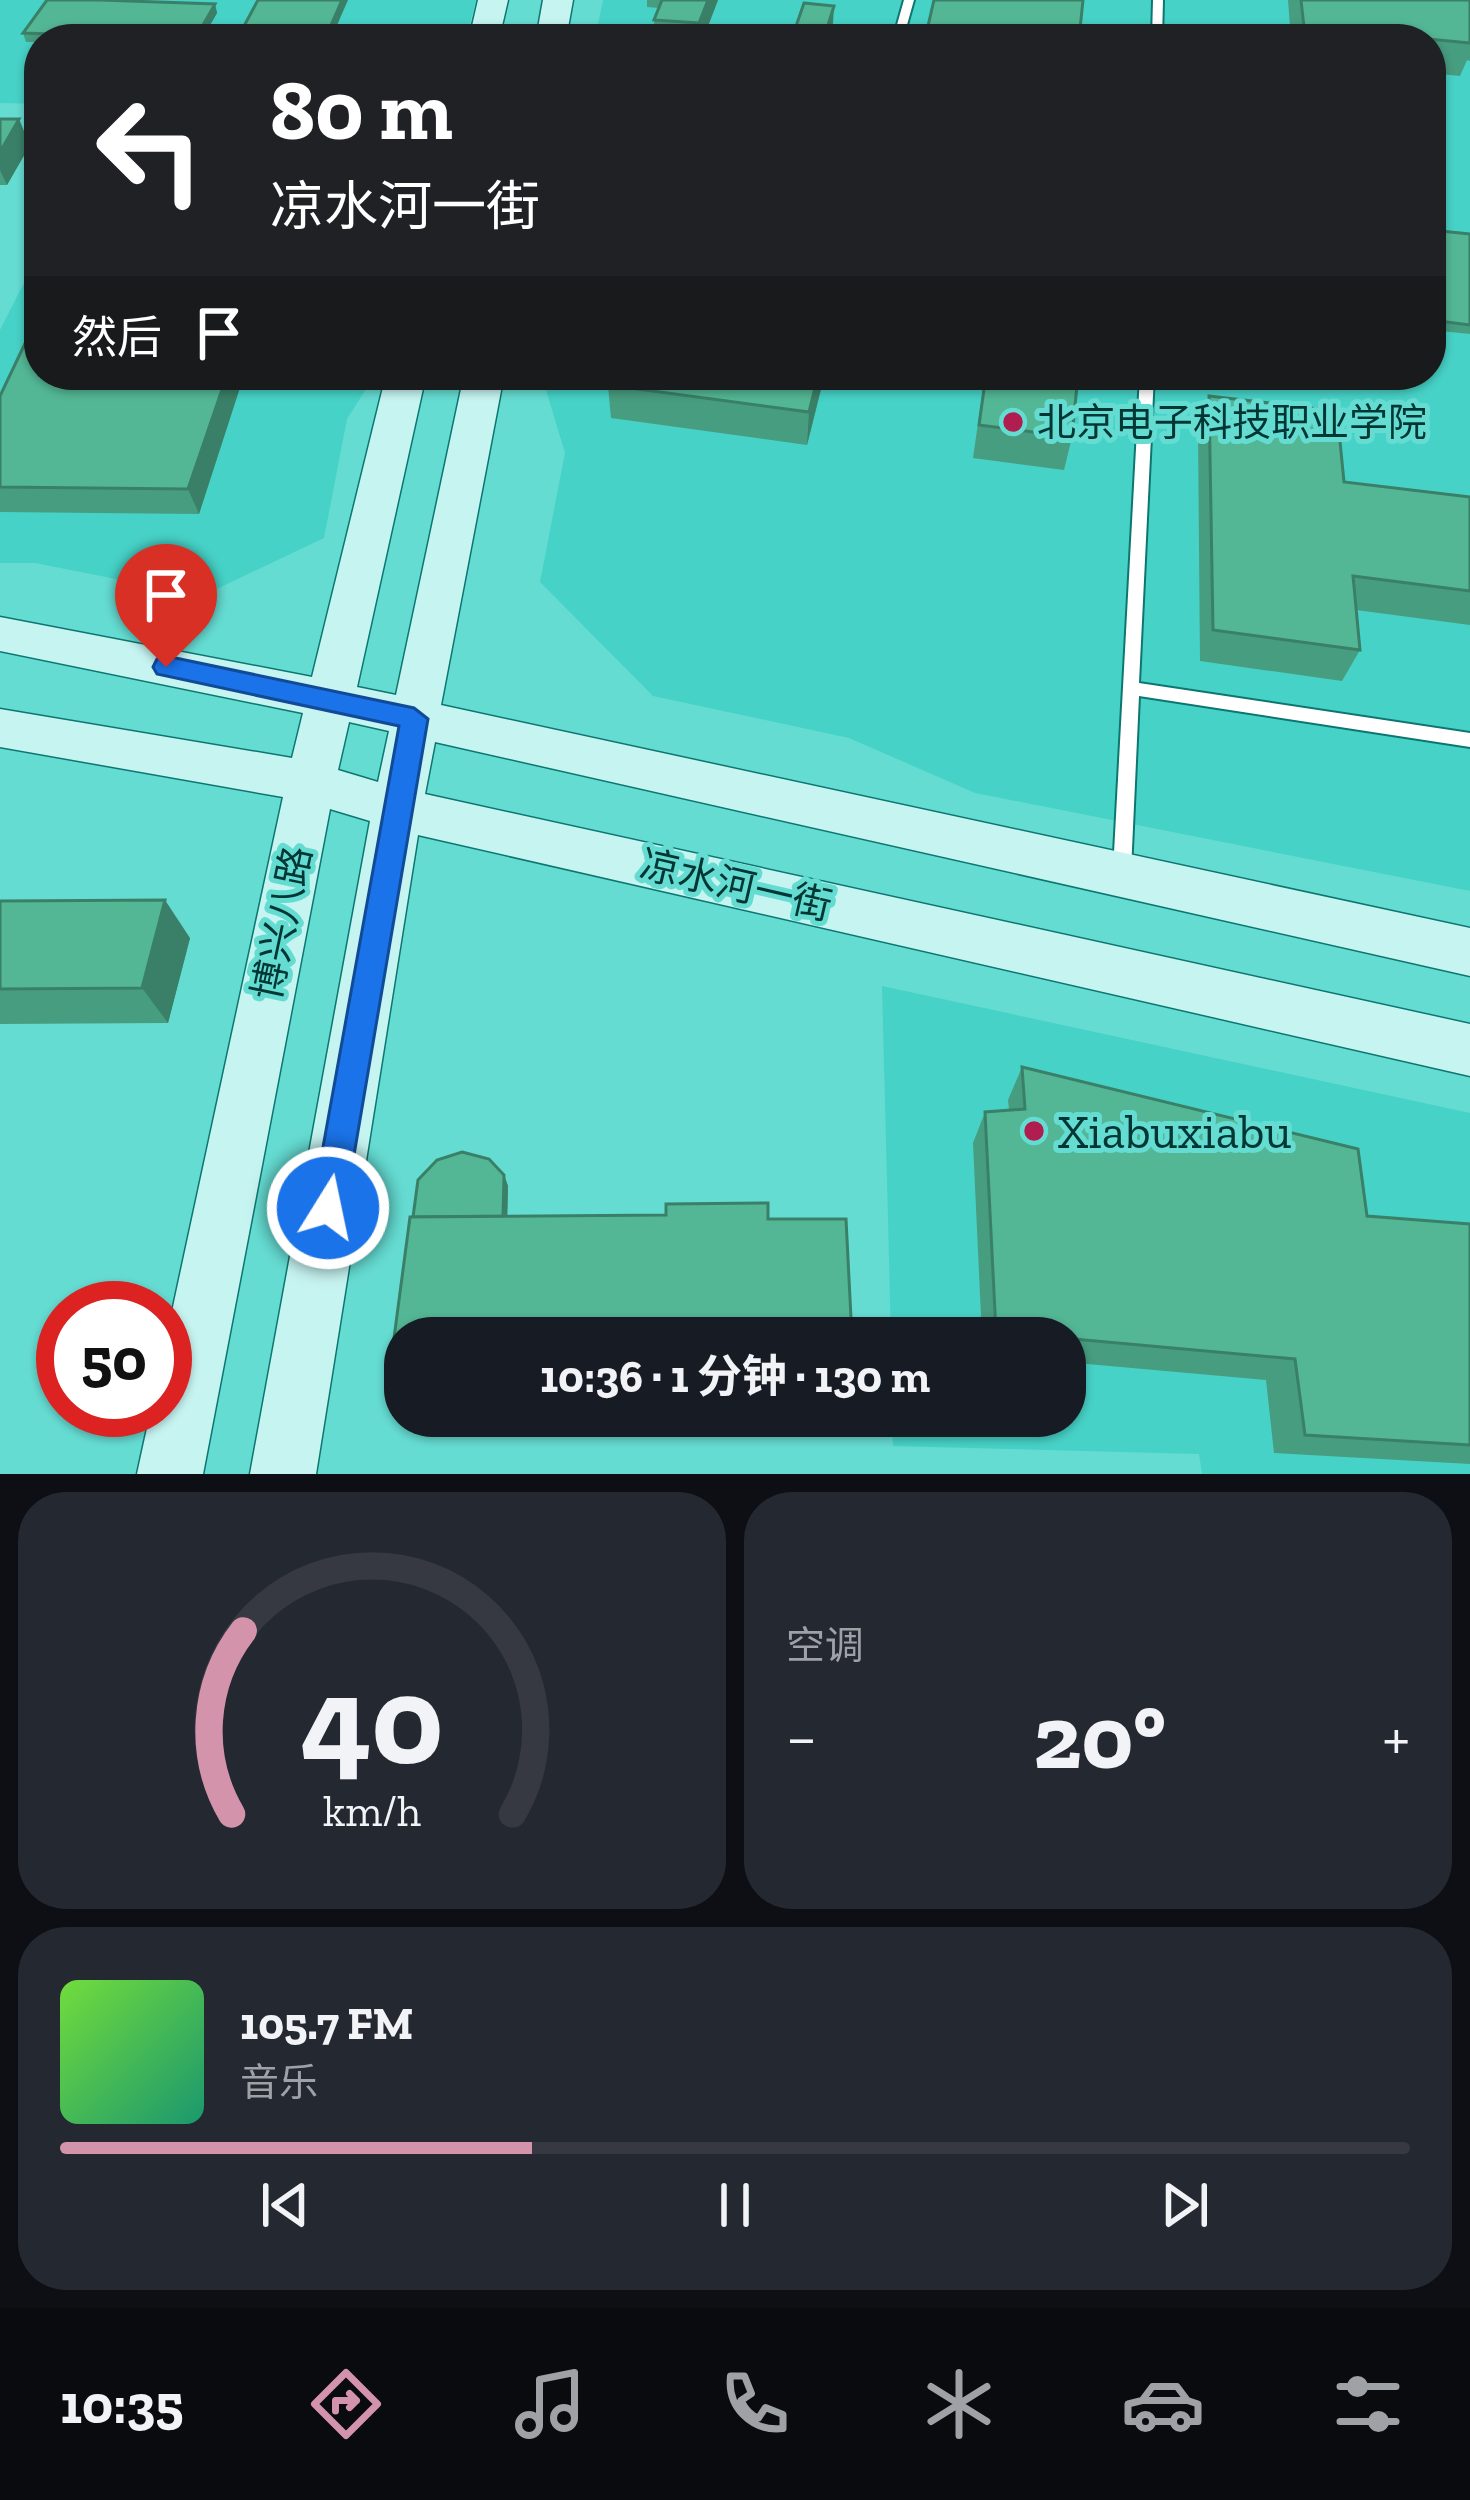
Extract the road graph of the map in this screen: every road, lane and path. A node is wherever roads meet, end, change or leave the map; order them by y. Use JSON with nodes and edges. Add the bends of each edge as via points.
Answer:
{"nodes":[{"id":1,"x":403,"y":390,"type":"edge"},
{"id":2,"x":481,"y":390,"type":"edge"},
{"id":3,"x":1146,"y":390,"type":"edge"},
{"id":4,"x":0,"y":634,"type":"edge"},
{"id":5,"x":1135,"y":689,"type":"junction"},
{"id":6,"x":332,"y":700,"type":"junction"},
{"id":7,"x":414,"y":719,"type":"junction"},
{"id":8,"x":0,"y":728,"type":"edge"},
{"id":9,"x":1470,"y":740,"type":"edge"},
{"id":10,"x":311,"y":782,"type":"junction"},
{"id":11,"x":397,"y":808,"type":"junction"},
{"id":12,"x":1122,"y":874,"type":"junction"},
{"id":13,"x":1470,"y":952,"type":"edge"},
{"id":14,"x":1470,"y":1050,"type":"edge"},
{"id":15,"x":170,"y":1474,"type":"edge"},
{"id":16,"x":283,"y":1474,"type":"edge"}],
"edges":[{"from":1,"to":6,"type":"main road","name":"博兴八路"},
{"from":2,"to":7,"type":"main road"},
{"from":3,"to":5,"type":"lane"},
{"from":4,"to":6,"type":"main road"},
{"from":5,"to":9,"type":"lane"},
{"from":5,"to":12,"type":"lane"},
{"from":6,"to":7,"type":"main road"},
{"from":6,"to":10,"type":"main road","name":"博兴八路"},
{"from":7,"to":11,"type":"main road"},
{"from":7,"to":12,"type":"main road"},
{"from":8,"to":10,"type":"main road","name":"凉水河一街"},
{"from":10,"to":11,"type":"main road","name":"凉水河一街"},
{"from":10,"to":15,"type":"main road","name":"博兴八路"},
{"from":11,"to":14,"type":"main road","name":"凉水河一街"},
{"from":11,"to":16,"type":"main road"},
{"from":12,"to":13,"type":"main road"}]}
